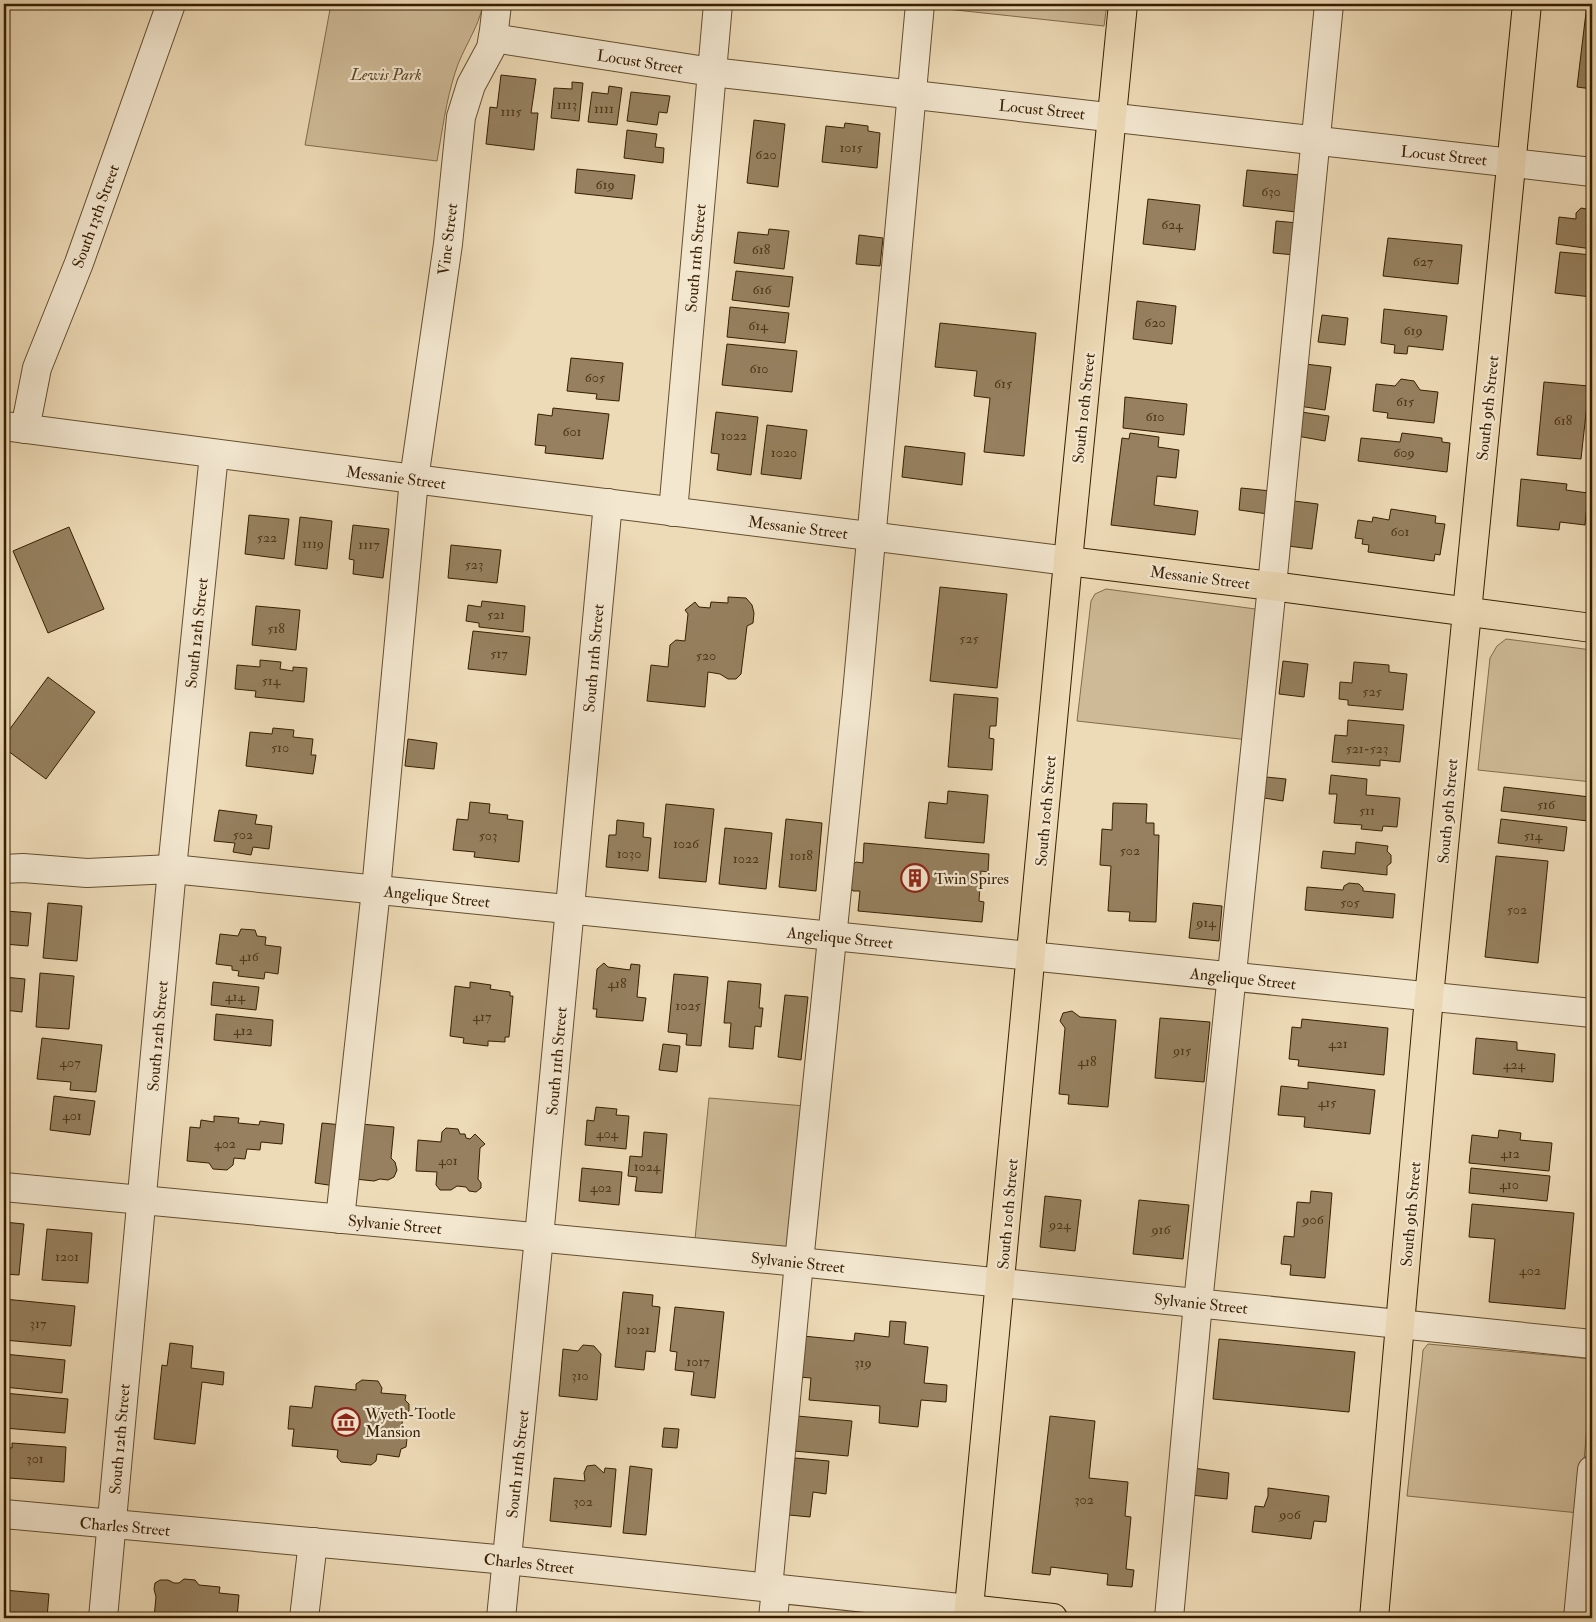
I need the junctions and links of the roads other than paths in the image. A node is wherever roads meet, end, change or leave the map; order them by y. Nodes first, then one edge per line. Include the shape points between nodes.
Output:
1 (171, 4) edge
2 (497, 4) edge
3 (718, 4) edge
4 (920, 4) edge
5 (1123, 4) edge
6 (1329, 4) edge
7 (1528, 4) edge
8 (493, 38) junction
9 (712, 72) junction
10 (911, 94) junction
11 (1112, 117) junction
12 (1315, 141) junction
13 (1512, 163) junction
14 (1592, 172) edge
15 (14, 427) edge
16 (214, 454) junction
17 (414, 479) junction
18 (608, 503) junction
19 (673, 512) junction
20 (871, 536) junction
21 (1068, 561) junction
22 (1272, 586) junction
23 (1467, 611) junction
24 (1592, 628) edge
25 (4, 869) edge
26 (172, 869) junction
27 (376, 890) junction
28 (570, 910) junction
29 (832, 937) junction
30 (1031, 957) junction
31 (1232, 977) junction
32 (1430, 997) junction
33 (1592, 1014) edge
34 (4, 1187) edge
35 (142, 1200) junction
36 (340, 1219) junction
37 (539, 1238) junction
38 (798, 1262) junction
39 (1000, 1282) junction
40 (1198, 1303) junction
41 (1400, 1324) junction
42 (1592, 1344) edge
43 (1592, 1470) edge
44 (4, 1514) edge
45 (112, 1524) junction
46 (313, 1542) junction
47 (507, 1560) junction
48 (772, 1588) junction
49 (969, 1614) edge
50 (103, 1618) edge
51 (304, 1618) edge
52 (502, 1618) edge
53 (773, 1618) edge
54 (1053, 1618) edge
55 (1169, 1618) edge
56 (1374, 1618) edge
57 (1578, 1618) edge

1 - 15 street, South 13th Street via 79,263
2 - 8 street, Vine Street
3 - 9 street, South 11th Street
4 - 10 street
5 - 11 main road, South 10th Street
6 - 12 street
7 - 13 main road, South 9th Street
8 - 9 street, Locust Street
8 - 17 street, Vine Street via 491,48 470,85 462,117 448,244
9 - 10 street, Locust Street
9 - 19 street, South 11th Street
10 - 11 street, Locust Street
10 - 20 street
11 - 12 street, Locust Street
11 - 21 main road, South 10th Street
12 - 13 street, Locust Street
12 - 22 street
13 - 14 street, Locust Street
13 - 23 main road, South 9th Street
15 - 16 street, Messanie Street
16 - 17 street, Messanie Street
16 - 26 street, South 12th Street
17 - 18 street, Messanie Street
17 - 27 street, Vine Street
18 - 19 street, Messanie Street
18 - 28 street, South 11th Street
19 - 20 street, Messanie Street
20 - 21 street, Messanie Street
20 - 29 street
21 - 22 main road, Messanie Street
21 - 30 main road, South 10th Street
22 - 23 main road, Messanie Street
22 - 31 street
23 - 24 main road, Messanie Street
23 - 32 main road, South 9th Street
25 - 26 street, Angelique Street via 87,873
26 - 27 street, Angelique Street
26 - 35 street, South 12th Street
27 - 28 street, Angelique Street
27 - 36 street, Vine Street
28 - 29 street, Angelique Street
28 - 37 street, South 11th Street
29 - 30 street, Angelique Street
29 - 38 street
30 - 31 street, Angelique Street
30 - 39 main road, South 10th Street
31 - 32 street, Angelique Street
31 - 40 street
32 - 33 street, Angelique Street
32 - 41 main road, South 9th Street
34 - 35 street, Sylvanie Street
35 - 36 street, Sylvanie Street
35 - 45 street, South 12th Street
36 - 37 street, Sylvanie Street
37 - 38 street, Sylvanie Street
37 - 47 street, South 11th Street
38 - 39 street, Sylvanie Street
38 - 48 street
39 - 40 street, Sylvanie Street
39 - 49 main road, South 10th Street
40 - 41 street, Sylvanie Street
40 - 55 street
41 - 42 street, Sylvanie Street
41 - 56 main road, South 9th Street
43 - 57 street
44 - 45 street, Charles Street
45 - 46 street, Charles Street
45 - 50 street, South 12th Street
46 - 47 street, Charles Street
46 - 51 street
47 - 48 street, Charles Street
47 - 52 street, South 11th Street
48 - 49 street, Charles Street
48 - 53 street
49 - 54 main road, Charles Street

